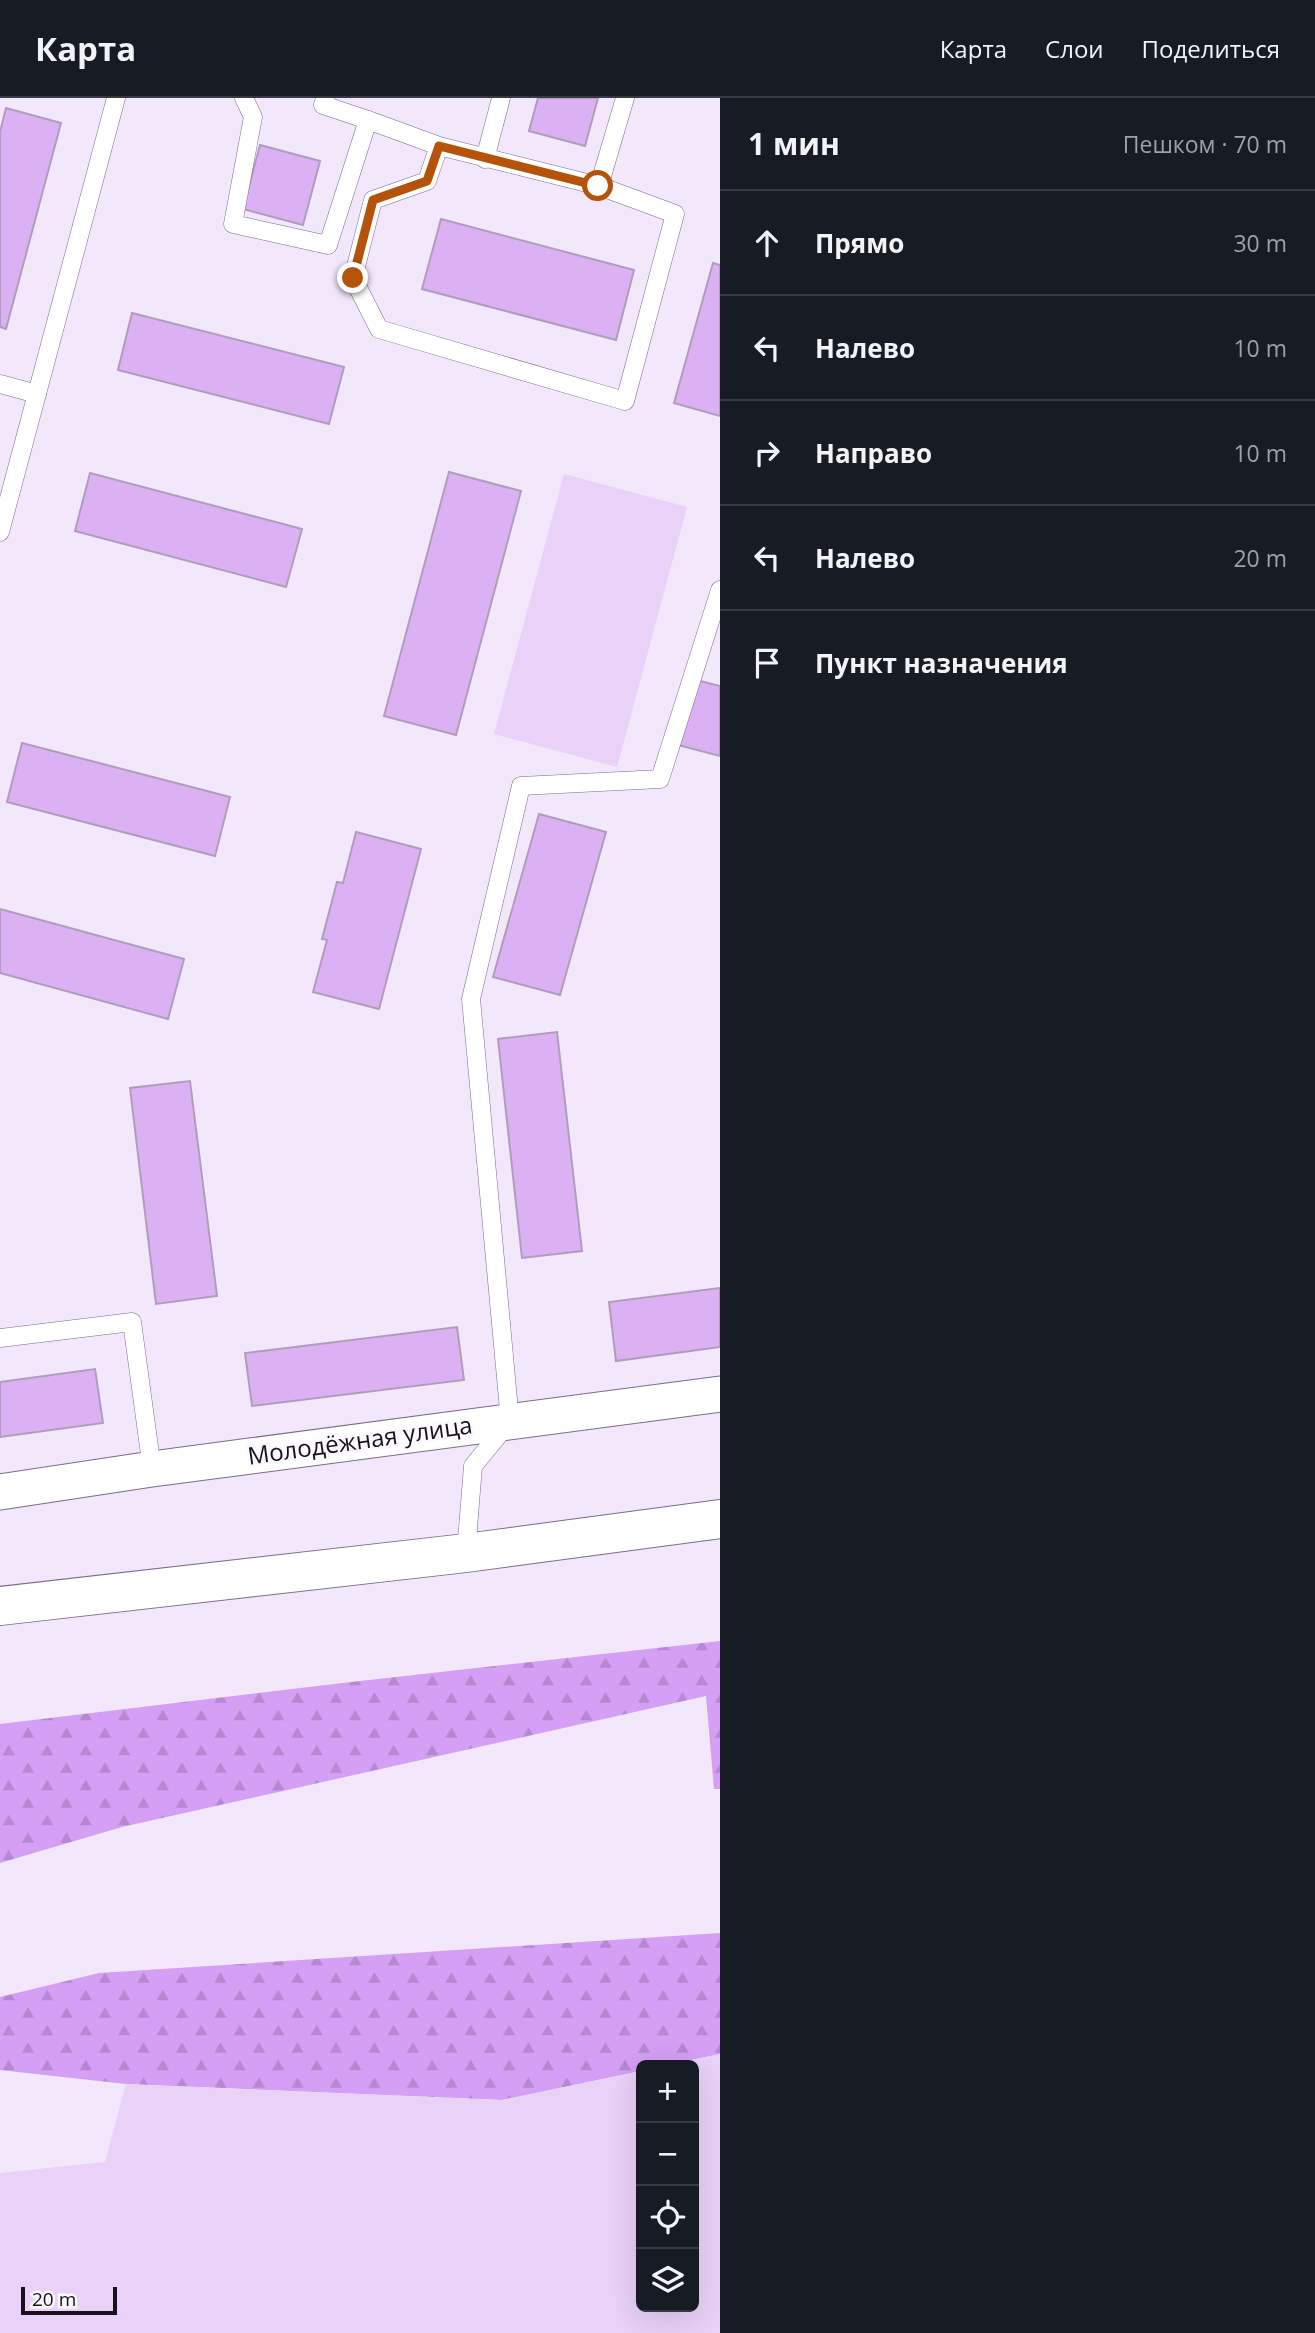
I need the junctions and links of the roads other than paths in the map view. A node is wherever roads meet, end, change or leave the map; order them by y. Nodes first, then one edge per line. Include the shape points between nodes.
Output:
1 (116, 98) edge
2 (244, 98) edge
3 (325, 98) edge
4 (501, 98) edge
5 (625, 98) edge
6 (368, 120) junction
7 (439, 146) junction
8 (485, 159) junction
9 (598, 186) junction
10 (0, 384) edge
11 (37, 394) junction
12 (0, 532) edge
13 (720, 590) edge
14 (0, 1338) edge
15 (720, 1394) edge
16 (510, 1421) junction
17 (152, 1469) junction
18 (0, 1492) edge
19 (720, 1519) edge
20 (466, 1553) junction
21 (0, 1606) edge

1 - 11 lane
2 - 6 lane via 253,117 233,224 328,245
3 - 6 lane via 323,105
4 - 8 lane
5 - 9 lane
6 - 7 lane
7 - 8 lane
7 - 9 lane via 427,181 373,200 353,278 379,329 625,401 675,214
8 - 9 lane
10 - 11 lane
11 - 12 lane
13 - 16 lane via 660,779 521,786 471,999
14 - 17 lane via 132,1322
15 - 16 street, Молодёжная улица
16 - 17 street, Молодёжная улица
16 - 20 lane via 473,1466
17 - 18 street, Молодёжная улица
19 - 20 street
20 - 21 street

